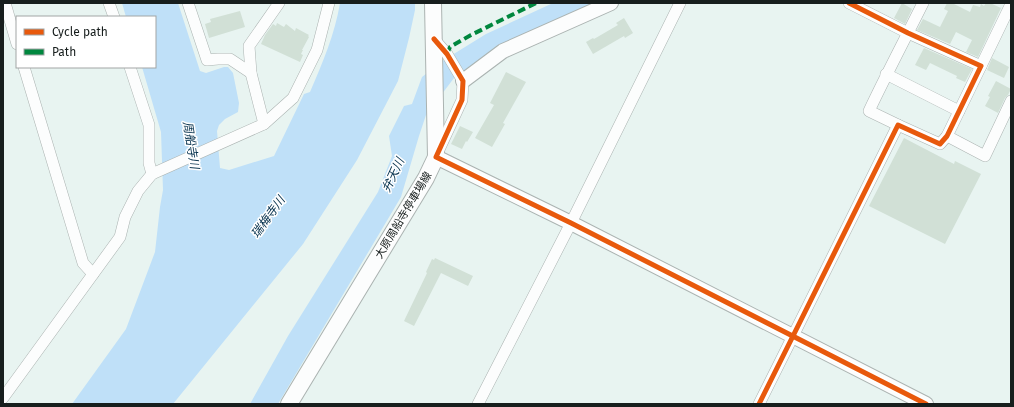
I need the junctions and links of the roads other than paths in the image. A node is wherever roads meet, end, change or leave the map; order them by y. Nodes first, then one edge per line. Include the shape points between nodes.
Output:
1 (5, 3) edge
2 (109, 3) edge
3 (188, 3) edge
4 (329, 3) edge
5 (433, 3) edge
6 (611, 3) edge
7 (680, 3) edge
8 (849, 3) edge
9 (923, 3) edge
10 (1008, 3) edge
11 (1011, 4) edge
12 (275, 5) edge
13 (114, 16) edge
14 (908, 33) junction
15 (16, 41) edge
16 (441, 59) junction
17 (981, 66) junction
18 (24, 68) edge
19 (130, 68) edge
20 (251, 73) junction
21 (886, 74) junction
22 (463, 81) junction
23 (1011, 101) edge
24 (959, 111) junction
25 (264, 124) junction
26 (898, 124) junction
27 (947, 136) junction
28 (436, 157) junction
29 (152, 174) junction
30 (571, 223) junction
31 (93, 274) junction
32 (793, 336) junction
33 (4, 394) edge
34 (289, 404) edge
35 (478, 404) edge
36 (759, 404) edge
37 (926, 404) edge

1 - 15 street
2 - 13 street
3 - 20 street via 207,60 230,59
4 - 25 street via 317,50 293,98
5 - 16 main road, 大原周船寺停車場線 via 434,40
6 - 22 street via 503,51
7 - 30 street
8 - 14 street
9 - 14 street
10 - 11 street
11 - 17 street
12 - 20 street via 249,46
14 - 17 street
14 - 21 street
16 - 22 street
16 - 28 main road, 大原周船寺停車場線
17 - 24 street
18 - 31 street via 83,264
19 - 29 street via 148,125 149,163
20 - 25 street
21 - 24 street
21 - 26 street via 869,111
22 - 28 street via 462,100
23 - 27 street via 985,156
24 - 27 street
25 - 29 street
26 - 27 street via 940,144
26 - 32 street
28 - 30 street
28 - 34 main road, 大原周船寺停車場線 via 426,178
29 - 31 street via 138,191 125,217 120,237
30 - 32 street
30 - 35 street
31 - 33 street
32 - 36 street
32 - 37 street

